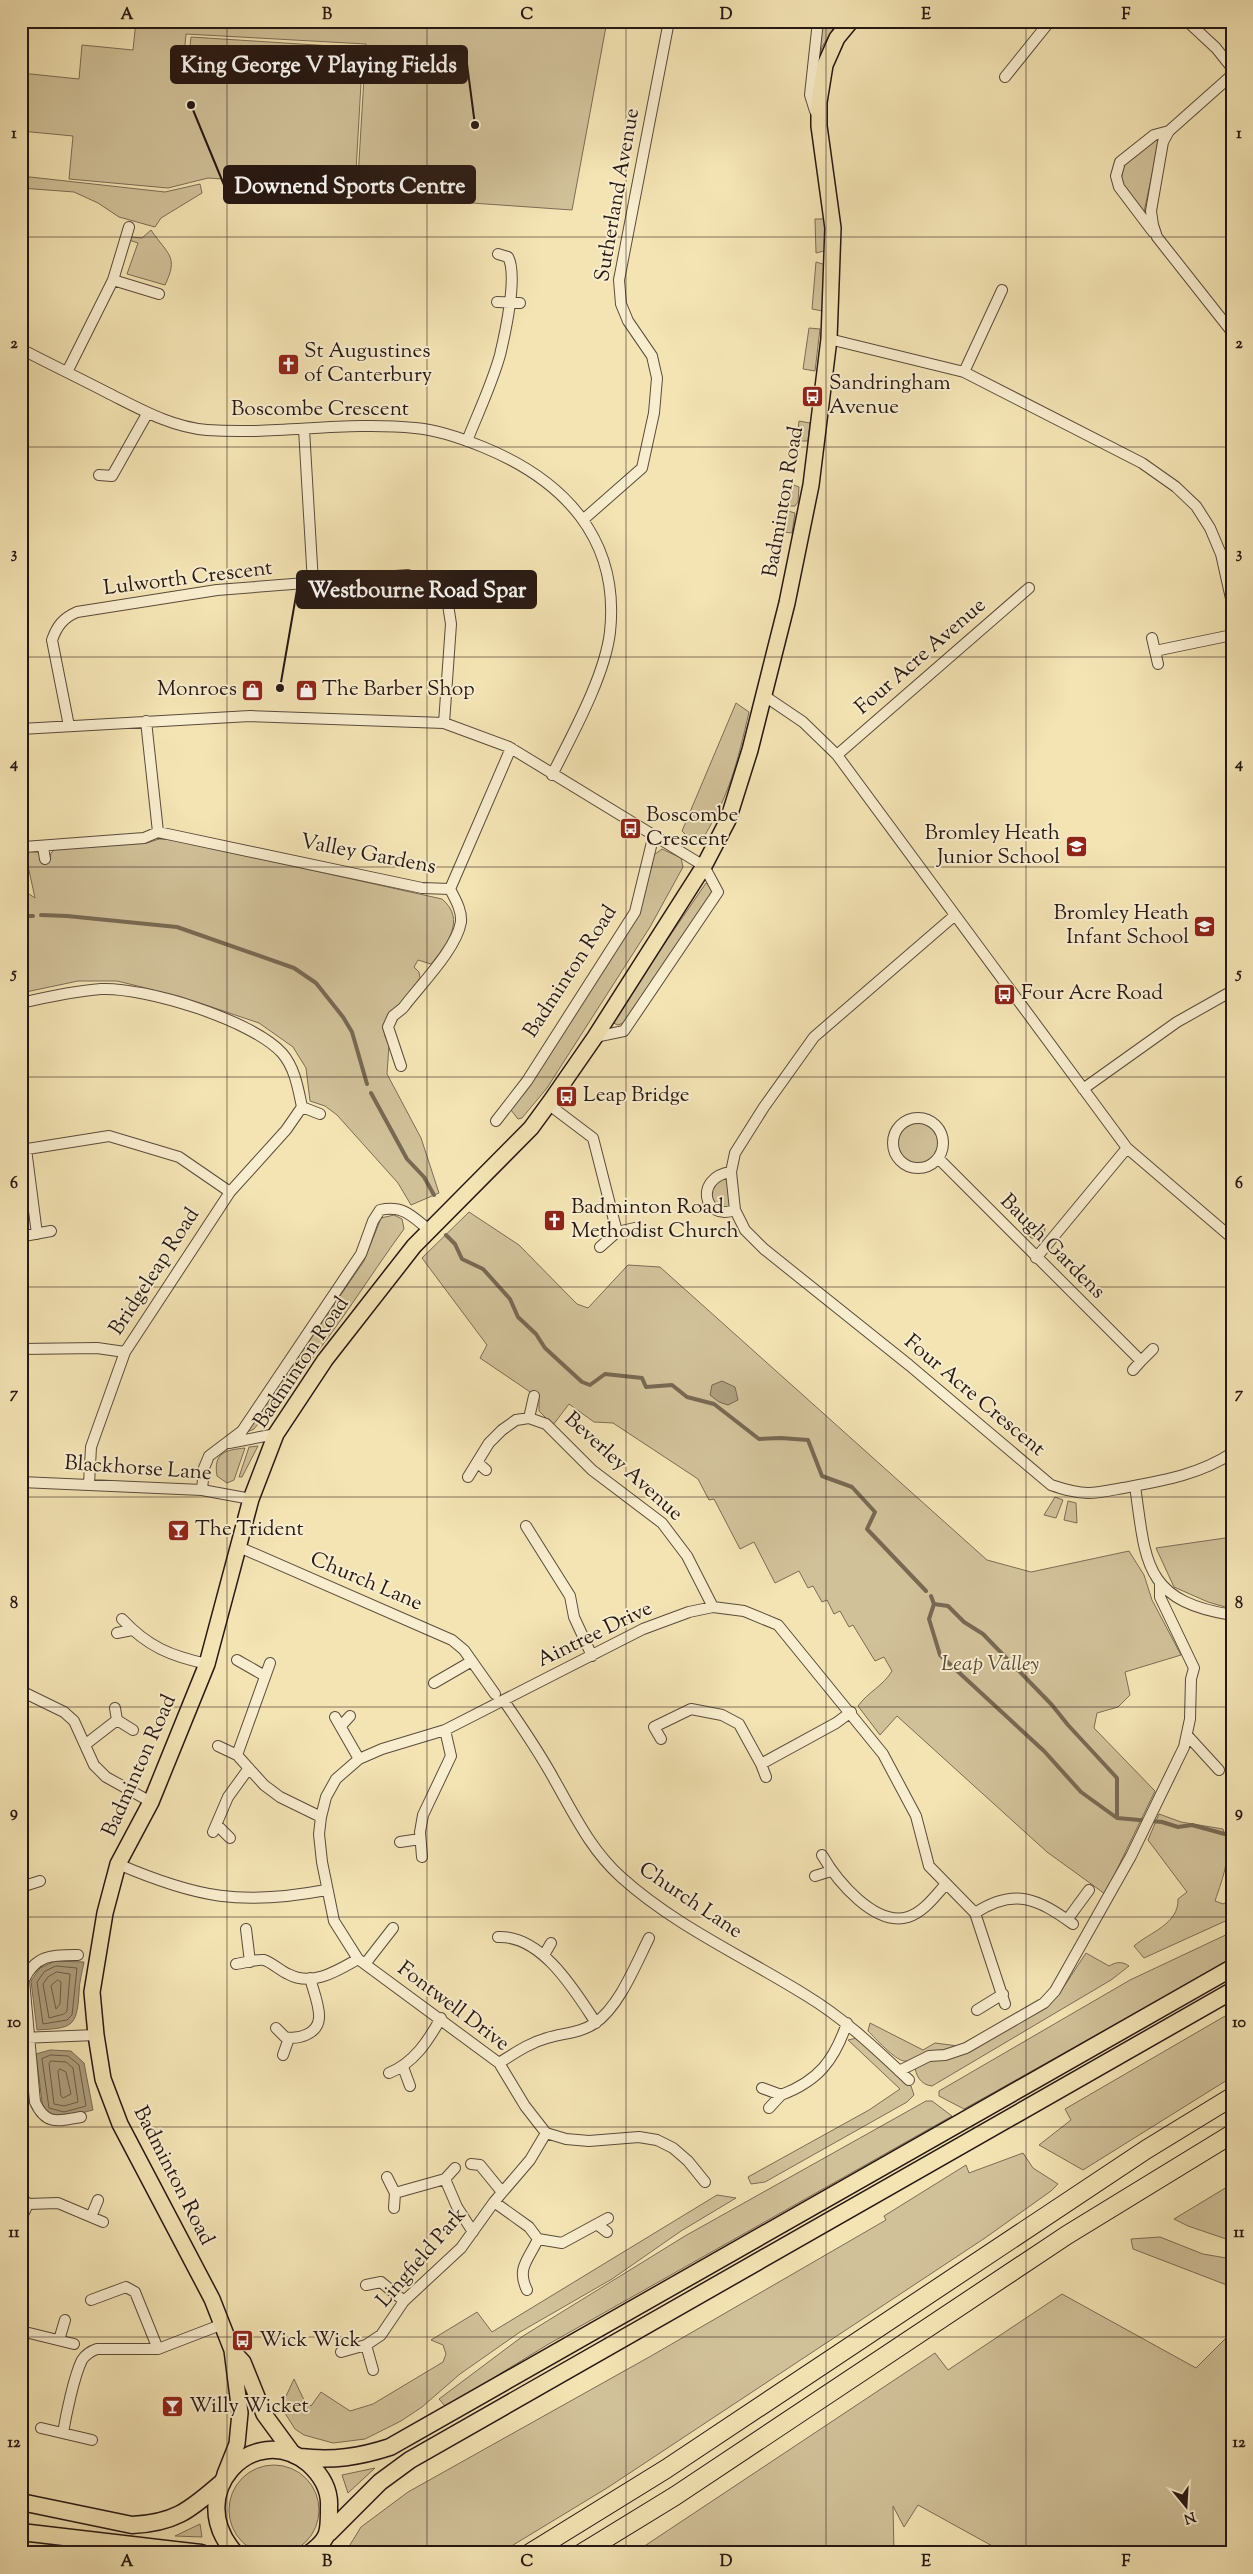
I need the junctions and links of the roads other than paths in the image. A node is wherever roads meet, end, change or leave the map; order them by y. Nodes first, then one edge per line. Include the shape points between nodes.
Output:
1 (669, 21) edge
2 (818, 21) edge
3 (851, 21) edge
4 (1050, 21) edge
5 (1187, 21) edge
6 (1232, 68) edge
7 (1232, 75) edge
8 (1005, 77) dead end
9 (819, 126) junction
10 (1169, 131) junction
11 (129, 227) dead end
12 (1157, 237) junction
13 (498, 254) dead end
14 (113, 280) junction
15 (1002, 290) dead end
16 (159, 294) dead end
17 (496, 302) dead end
18 (509, 303) junction
19 (520, 303) dead end
20 (1232, 332) edge
21 (829, 339) junction
22 (21, 349) edge
23 (67, 372) junction
24 (964, 372) junction
25 (147, 414) junction
26 (304, 429) junction
27 (467, 441) junction
28 (100, 475) dead end
29 (584, 519) junction
30 (314, 584) junction
31 (1029, 588) dead end
32 (1232, 603) edge
33 (1232, 635) edge
34 (1152, 638) dead end
35 (1155, 651) junction
36 (1158, 664) dead end
37 (763, 695) junction
38 (146, 721) junction
39 (444, 724) junction
40 (69, 726) junction
41 (21, 729) edge
42 (511, 748) junction
43 (837, 755) junction
44 (552, 775) junction
45 (158, 832) junction
46 (654, 834) junction
47 (43, 847) junction
48 (24, 848) dead end
49 (45, 859) dead end
50 (704, 866) junction
51 (450, 889) junction
52 (954, 916) junction
53 (1232, 991) edge
54 (21, 1003) edge
55 (595, 1037) junction
56 (401, 1066) dead end
57 (1083, 1089) junction
58 (548, 1104) junction
59 (302, 1106) junction
60 (320, 1114) dead end
61 (496, 1121) dead end
62 (1127, 1148) junction
63 (24, 1150) edge
64 (938, 1158) junction
65 (731, 1172) junction
66 (230, 1192) junction
67 (735, 1210) junction
68 (635, 1228) dead end
69 (429, 1230) junction
70 (51, 1232) dead end
71 (617, 1232) junction
72 (37, 1234) junction
73 (24, 1236) dead end
74 (1232, 1238) edge
75 (600, 1247) dead end
76 (1036, 1258) junction
77 (21, 1349) edge
78 (1152, 1349) dead end
79 (125, 1352) junction
80 (1141, 1361) junction
81 (1133, 1370) dead end
82 (534, 1396) dead end
83 (529, 1418) junction
84 (276, 1434) junction
85 (225, 1444) junction
86 (1232, 1452) edge
87 (468, 1477) dead end
88 (21, 1482) edge
89 (89, 1484) junction
90 (1135, 1486) junction
91 (202, 1490) junction
92 (251, 1499) junction
93 (526, 1526) dead end
94 (239, 1547) junction
95 (1160, 1582) junction
96 (712, 1607) junction
97 (1232, 1615) edge
98 (122, 1619) dead end
99 (132, 1630) junction
100 (117, 1633) dead end
101 (592, 1656) junction
102 (238, 1660) dead end
103 (472, 1661) junction
104 (270, 1663) dead end
105 (208, 1664) junction
106 (265, 1676) junction
107 (434, 1683) dead end
108 (21, 1690) edge
109 (495, 1694) dead end
110 (504, 1701) junction
111 (115, 1708) dead end
112 (851, 1712) junction
113 (350, 1716) dead end
114 (117, 1720) junction
115 (133, 1730) dead end
116 (445, 1730) junction
117 (1187, 1735) junction
118 (661, 1739) dead end
119 (86, 1744) junction
120 (218, 1746) dead end
121 (237, 1755) junction
122 (359, 1759) junction
123 (761, 1764) junction
124 (249, 1768) junction
125 (1219, 1770) dead end
126 (766, 1777) dead end
127 (151, 1802) junction
128 (321, 1817) junction
129 (230, 1838) dead end
130 (420, 1839) junction
131 (400, 1842) dead end
132 (822, 1855) dead end
133 (422, 1857) dead end
134 (118, 1864) junction
135 (831, 1871) junction
136 (816, 1876) dead end
137 (40, 1881) dead end
138 (946, 1884) junction
139 (21, 1887) edge
140 (326, 1890) junction
141 (1089, 1890) dead end
142 (975, 1913) junction
143 (394, 1928) dead end
144 (246, 1929) dead end
145 (498, 1937) dead end
146 (649, 1938) dead end
147 (551, 1943) dead end
148 (78, 1955) dead end
149 (544, 1955) junction
150 (361, 1961) junction
151 (250, 1962) junction
152 (236, 1964) dead end
153 (1232, 1968) edge
154 (310, 1978) junction
155 (1232, 1991) edge
156 (977, 2010) dead end
157 (441, 2018) junction
158 (596, 2023) junction
159 (847, 2023) junction
160 (276, 2028) dead end
161 (96, 2035) junction
162 (26, 2038) edge
163 (289, 2038) junction
164 (282, 2055) dead end
165 (499, 2063) junction
166 (403, 2067) junction
167 (900, 2071) junction
168 (389, 2073) dead end
169 (909, 2080) dead end
170 (410, 2086) dead end
171 (762, 2088) dead end
172 (781, 2095) junction
173 (1232, 2096) edge
174 (769, 2108) dead end
175 (80, 2117) dead end
176 (546, 2133) junction
177 (1232, 2134) edge
178 (471, 2164) dead end
179 (455, 2168) dead end
180 (387, 2177) dead end
181 (445, 2178) junction
182 (705, 2182) dead end
183 (394, 2192) junction
184 (502, 2192) junction
185 (24, 2200) edge
186 (98, 2200) dead end
187 (494, 2202) junction
188 (394, 2208) dead end
189 (91, 2217) junction
190 (608, 2218) dead end
191 (21, 2219) edge
192 (103, 2222) dead end
193 (598, 2225) junction
194 (473, 2232) junction
195 (607, 2232) dead end
196 (538, 2239) junction
197 (366, 2285) dead end
198 (527, 2290) dead end
199 (91, 2300) dead end
200 (404, 2301) junction
201 (65, 2320) dead end
202 (223, 2324) junction
203 (21, 2331) edge
204 (59, 2340) junction
205 (74, 2344) dead end
206 (366, 2345) junction
207 (158, 2349) junction
208 (232, 2350) junction
209 (340, 2352) dead end
210 (373, 2370) dead end
211 (41, 2428) dead end
212 (63, 2433) junction
213 (92, 2440) dead end
214 (297, 2456) junction
215 (223, 2479) junction
216 (21, 2502) edge
217 (21, 2532) edge
218 (326, 2542) edge
219 (201, 2553) edge
220 (236, 2553) edge
221 (310, 2553) edge
222 (530, 2553) edge
223 (582, 2553) edge

1 - 29 street, Sutherland Avenue via 619,280 621,304 652,356 657,378 654,413 642,468
2 - 9 street via 810,95
3 - 9 main road, Badminton Road via 837,38 825,65
4 - 8 street
5 - 6 street
7 - 10 street
9 - 21 main road, Badminton Road via 833,228
10 - 12 street via 1163,142 1151,211
10 - 12 street via 1154,135 1120,162 1116,176 1119,186
11 - 14 street
12 - 20 street
13 - 18 street via 510,260
14 - 16 street
14 - 23 street
15 - 24 street
17 - 18 street
18 - 19 street
18 - 27 street via 500,355
21 - 24 street
21 - 37 main road, Badminton Road via 811,485 787,603
22 - 23 street, Boscombe Crescent
23 - 25 street, Boscombe Crescent
24 - 32 street via 1142,463 1176,487 1196,506 1210,528 1221,554
25 - 26 street, Boscombe Crescent via 206,430
25 - 28 street via 112,476
26 - 27 street, Boscombe Crescent via 416,428
26 - 30 street
27 - 29 street, Boscombe Crescent via 507,457 540,477 568,500
29 - 44 street, Boscombe Crescent via 599,545 606,570 610,632 592,687
30 - 39 street, Lulworth Crescent via 408,575 428,583 447,598 452,624
30 - 40 street, Lulworth Crescent via 218,590 77,612 66,617 56,628 52,640
31 - 43 street, Four Acre Avenue
33 - 35 street
34 - 35 street
35 - 36 street
37 - 43 street via 803,722
37 - 50 main road, Badminton Road via 728,820
38 - 39 street via 250,716
38 - 40 street
38 - 45 street
39 - 42 street
40 - 41 street
42 - 44 street
42 - 51 street, Valley Gardens
43 - 52 street
44 - 46 street
45 - 47 street, Valley Gardens via 144,838
45 - 51 street, Valley Gardens via 422,888
46 - 50 street
46 - 61 street, Badminton Road via 635,912 527,1081
47 - 48 street, Valley Gardens
47 - 49 street
50 - 55 main road, Badminton Road
50 - 55 street via 718,892 624,1031
51 - 56 street via 461,921 452,944 403,1008 393,1016 388,1028
52 - 57 street
52 - 65 street, Four Acre Crescent via 814,1037 735,1153
53 - 57 street via 1176,1022
54 - 59 street via 102,989 142,994 186,1005 253,1031 281,1052 297,1082
55 - 58 main road, Badminton Road
57 - 62 street
58 - 69 main road, Badminton Road via 531,1128
58 - 71 street via 593,1138
59 - 60 street
59 - 66 street, Bridgeleap Road via 286,1130
62 - 74 street
62 - 76 street
63 - 66 street via 109,1136 179,1157
63 - 72 street
64 - 64 street via 921,1169 904,1164 896,1156 892,1144 895,1132 910,1119 927,1120 942,1135 943,1148
64 - 76 street, Baugh Gardens
65 - 67 street, Four Acre Crescent
65 - 67 street via 716,1176 708,1184 706,1195 710,1206 717,1211
66 - 79 street, Bridgeleap Road
67 - 90 street, Four Acre Crescent via 745,1230 764,1249 1051,1485 1071,1492 1090,1493
68 - 71 street
69 - 84 main road, Badminton Road via 325,1360
69 - 85 street, Badminton Road via 394,1207 380,1210 361,1254 242,1431
70 - 72 street
71 - 75 street
72 - 73 street
76 - 80 street, Baugh Gardens
77 - 79 street via 98,1348
78 - 80 street
79 - 89 street, Bridgeleap Road via 91,1448
80 - 81 street
82 - 83 street, Beverley Avenue
83 - 87 street, Beverley Avenue via 516,1420 502,1430 489,1443 482,1467
83 - 96 street, Beverley Avenue via 546,1424 592,1470 662,1523 688,1556
84 - 85 street
84 - 92 main road, Badminton Road
85 - 91 street, Badminton Road via 209,1456
86 - 90 street, Four Acre Crescent via 1216,1464 1186,1475
88 - 89 street, Blackhorse Lane
89 - 91 street, Blackhorse Lane
90 - 95 street via 1145,1554
91 - 92 street, Blackhorse Lane
92 - 94 main road, Badminton Road
93 - 101 street via 570,1596 574,1617
94 - 103 street, Church Lane via 452,1640
94 - 105 main road, Badminton Road
95 - 97 street via 1182,1602
95 - 117 street via 1160,1596 1194,1668 1190,1679
96 - 101 street, Aintree Drive via 644,1629
96 - 112 street, Aintree Drive via 744,1611 778,1625
98 - 99 street
99 - 100 street
99 - 105 street via 153,1647 179,1658
101 - 110 street, Aintree Drive
102 - 106 street
103 - 107 street
103 - 109 street, Church Lane
104 - 106 street
105 - 127 main road, Badminton Road
106 - 121 street
108 - 119 street via 64,1712 74,1721
110 - 116 street, Aintree Drive
110 - 159 street, Church Lane via 529,1736 583,1832 620,1876 665,1910
111 - 114 street
112 - 123 street
112 - 138 street, Aintree Drive via 883,1754 903,1790 916,1816 928,1866
113 - 122 street via 338,1722
114 - 115 street
114 - 119 street
116 - 122 street, Aintree Drive
116 - 130 street via 451,1756 423,1815
117 - 125 street
117 - 167 street via 1146,1827 1065,1977 1044,2003 966,2048 929,2056
118 - 123 street via 654,1727 678,1714 691,1709 712,1712 738,1724
119 - 127 street via 94,1765 106,1777
120 - 121 street
121 - 124 street
122 - 128 street, Aintree Drive via 336,1779 326,1797
123 - 126 street
124 - 128 street via 280,1797
124 - 129 street via 228,1797 215,1828
127 - 134 main road, Badminton Road
128 - 140 street, Aintree Drive via 319,1834
130 - 131 street
130 - 133 street
132 - 135 street
134 - 140 street via 174,1886 234,1899 284,1898
134 - 161 main road, Badminton Road via 104,1913 92,1992
135 - 136 street
135 - 138 street via 869,1909 888,1918 907,1918 921,1911
137 - 139 street
138 - 142 street, Aintree Drive
140 - 150 street, Fontwell Drive via 334,1921
141 - 142 street via 1070,1922 1032,1899 998,1901
142 - 156 street, Aintree Drive via 1004,1999
143 - 150 street
144 - 151 street
145 - 149 street via 514,1939
146 - 158 street via 626,1984
147 - 149 street
148 - 162 street via 51,1955 30,1967 24,1980
149 - 158 street via 565,1977
150 - 154 street via 321,1978
150 - 157 street, Fontwell Drive
151 - 152 street
151 - 154 street via 264,1960 292,1976
153 - 214 highway via 390,2448 345,2459
154 - 163 street via 319,2017 316,2027 306,2035
155 - 218 highway via 426,2450 380,2482
157 - 165 street, Fontwell Drive
157 - 166 street via 421,2049
158 - 165 street via 522,2047
159 - 167 street, Church Lane
159 - 172 street via 839,2046 822,2071 800,2088
160 - 163 street
161 - 162 street
161 - 202 main road, Badminton Road via 104,2079 120,2124
162 - 175 street via 35,2102 40,2114 59,2121
163 - 164 street
165 - 176 street, Fontwell Drive
166 - 168 street
166 - 170 street
167 - 169 street, Church Lane
171 - 172 street
172 - 174 street
173 - 222 highway via 1147,2149 666,2470
176 - 182 street via 589,2141 639,2137 657,2140 680,2155
176 - 184 street, Lingfield Park via 530,2160
177 - 223 highway via 1067,2235 675,2496
178 - 184 street via 480,2165
179 - 181 street
180 - 183 street
181 - 183 street
181 - 194 street via 457,2207
183 - 188 street
184 - 187 street, Lingfield Park
185 - 189 street via 58,2203
185 - 191 street
186 - 189 street
187 - 194 street, Lingfield Park
187 - 196 street via 529,2227
189 - 192 street
190 - 193 street
193 - 195 street
193 - 196 street via 562,2243
194 - 200 street, Lingfield Park via 446,2264
196 - 198 street via 523,2266 521,2278
197 - 200 street via 381,2282
199 - 207 street via 126,2287 135,2292
200 - 206 street, Lingfield Park via 381,2335
201 - 204 street
202 - 207 street
202 - 208 main road, Badminton Road
203 - 204 street
204 - 205 street
206 - 209 street, Lingfield Park
206 - 210 street
207 - 212 street via 98,2349 89,2352 82,2361 67,2406
208 - 214 main road, Badminton Road via 243,2362 264,2414
208 - 215 main road, Badminton Road via 240,2413 237,2444
211 - 212 street
212 - 213 street
214 - 215 highway via 280,2451 259,2452 242,2460
214 - 218 highway via 317,2471 326,2486 330,2503
215 - 216 highway via 190,2510 149,2524 132,2525
215 - 220 highway via 216,2516 222,2536
217 - 219 highway
218 - 221 highway

